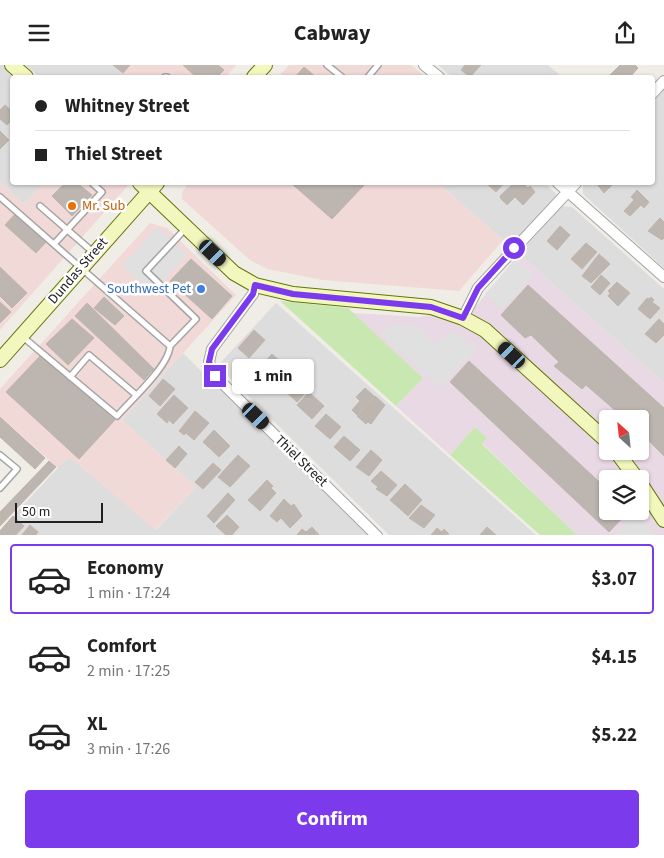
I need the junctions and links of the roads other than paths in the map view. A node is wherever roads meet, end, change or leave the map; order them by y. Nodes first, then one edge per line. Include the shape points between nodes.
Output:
1 (12, 65) edge
2 (265, 65) edge
3 (327, 65) edge
4 (378, 65) edge
5 (424, 65) edge
6 (24, 75) edge
7 (256, 75) edge
8 (340, 75) edge
9 (370, 75) edge
10 (436, 75) edge
11 (664, 81) edge
12 (655, 91) edge
13 (94, 185) edge
14 (148, 185) edge
15 (560, 185) edge
16 (574, 185) edge
17 (568, 191) junction
18 (0, 197) edge
19 (40, 206) dead end
20 (186, 227) junction
21 (67, 230) junction
22 (54, 243) junction
23 (94, 253) junction
24 (81, 268) junction
25 (664, 277) edge
26 (255, 285) junction
27 (463, 318) junction
28 (21, 335) junction
29 (170, 346) junction
30 (0, 360) edge
31 (70, 377) junction
32 (136, 394) junction
33 (599, 434) edge
34 (0, 455) edge
35 (0, 488) edge
36 (649, 497) edge
37 (664, 520) edge
38 (377, 535) edge

1 - 6 street
2 - 7 street
3 - 8 lane
4 - 9 lane
5 - 10 street
11 - 12 street
13 - 21 lane via 102,192
14 - 20 street
14 - 23 street, Dundas Street
15 - 17 street
16 - 17 street
17 - 25 street
17 - 27 street via 478,288
18 - 22 lane
19 - 21 lane
20 - 26 street via 234,273
20 - 29 lane via 146,271 196,319
21 - 22 lane
21 - 23 lane
22 - 24 lane
23 - 24 street, Dundas Street
24 - 28 street, Dundas Street
24 - 29 lane
26 - 27 street via 293,294 431,307
26 - 38 street, Thiel Street via 253,294 212,349 209,362 215,376
27 - 33 street via 485,330
28 - 30 street, Dundas Street
28 - 31 lane
29 - 32 lane via 170,353 161,366
31 - 32 lane via 90,355
31 - 32 lane via 117,416
34 - 35 lane via 17,469
36 - 37 street

